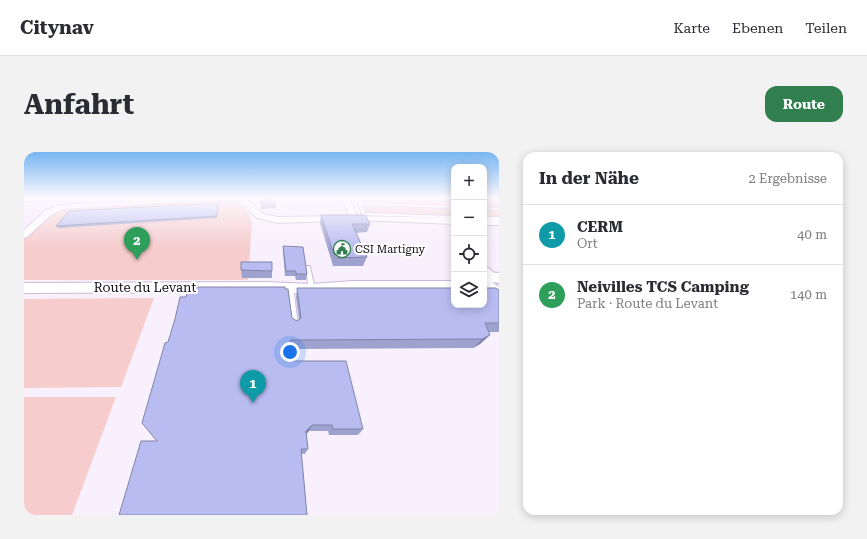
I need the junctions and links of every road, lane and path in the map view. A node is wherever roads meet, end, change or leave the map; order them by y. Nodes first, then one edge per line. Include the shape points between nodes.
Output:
1 (46, 215) edge
2 (258, 215) edge
3 (352, 215) edge
4 (382, 215) edge
5 (440, 215) edge
6 (451, 217) edge
7 (354, 218) junction
8 (442, 218) junction
9 (487, 218) edge
10 (499, 218) edge
11 (451, 220) edge
12 (487, 222) edge
13 (499, 222) edge
14 (451, 229) edge
15 (24, 235) edge
16 (308, 267) dead end
17 (487, 280) edge
18 (312, 284) junction
19 (290, 286) junction
20 (352, 286) junction
21 (451, 286) edge
22 (24, 288) edge
23 (499, 294) edge
24 (295, 327) edge

1 - 15 street
2 - 7 street via 285,220
3 - 7 street
4 - 8 lane
5 - 8 lane
6 - 8 lane
7 - 8 street
8 - 11 street
8 - 14 street
9 - 10 lane
12 - 13 street
16 - 18 lane
17 - 23 street
18 - 19 street, Route du Levant
18 - 20 street, Route du Levant
19 - 20 street, Route du Levant
19 - 22 street, Route du Levant
19 - 24 lane
20 - 21 street, Route du Levant

